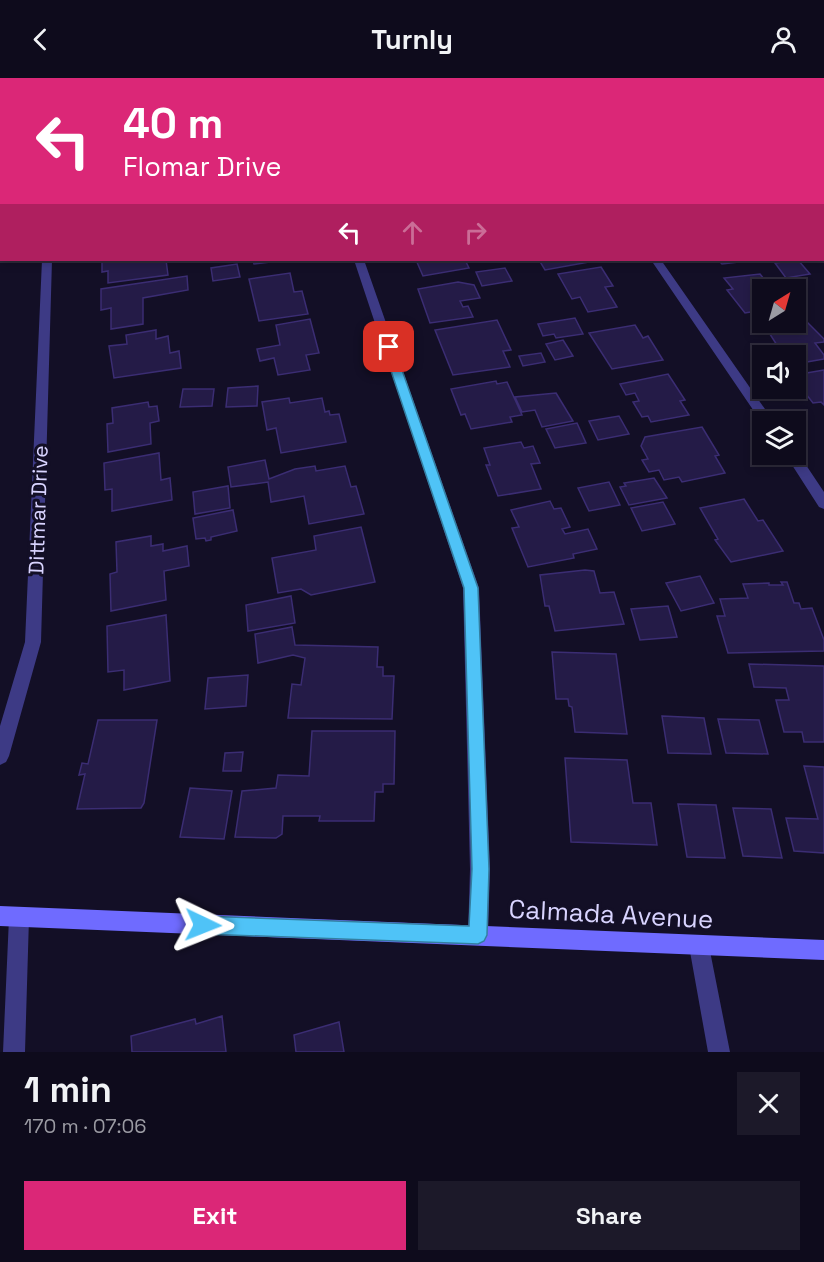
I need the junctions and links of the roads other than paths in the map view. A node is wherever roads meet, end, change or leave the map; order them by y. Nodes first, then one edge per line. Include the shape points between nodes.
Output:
1 (47, 261) edge
2 (359, 261) edge
3 (657, 261) edge
4 (760, 411) edge
5 (798, 465) edge
6 (824, 503) edge
7 (0, 756) edge
8 (10, 917) edge
9 (478, 935) junction
10 (699, 946) junction
11 (824, 950) edge
12 (14, 1052) edge
13 (719, 1052) edge

1 - 7 street, Dittmar Drive via 33,642
2 - 9 street via 471,588 480,869
3 - 4 street
5 - 6 street
8 - 9 street, Calmada Avenue
8 - 12 street
9 - 10 street, Calmada Avenue
10 - 11 street, Calmada Avenue
10 - 13 street

